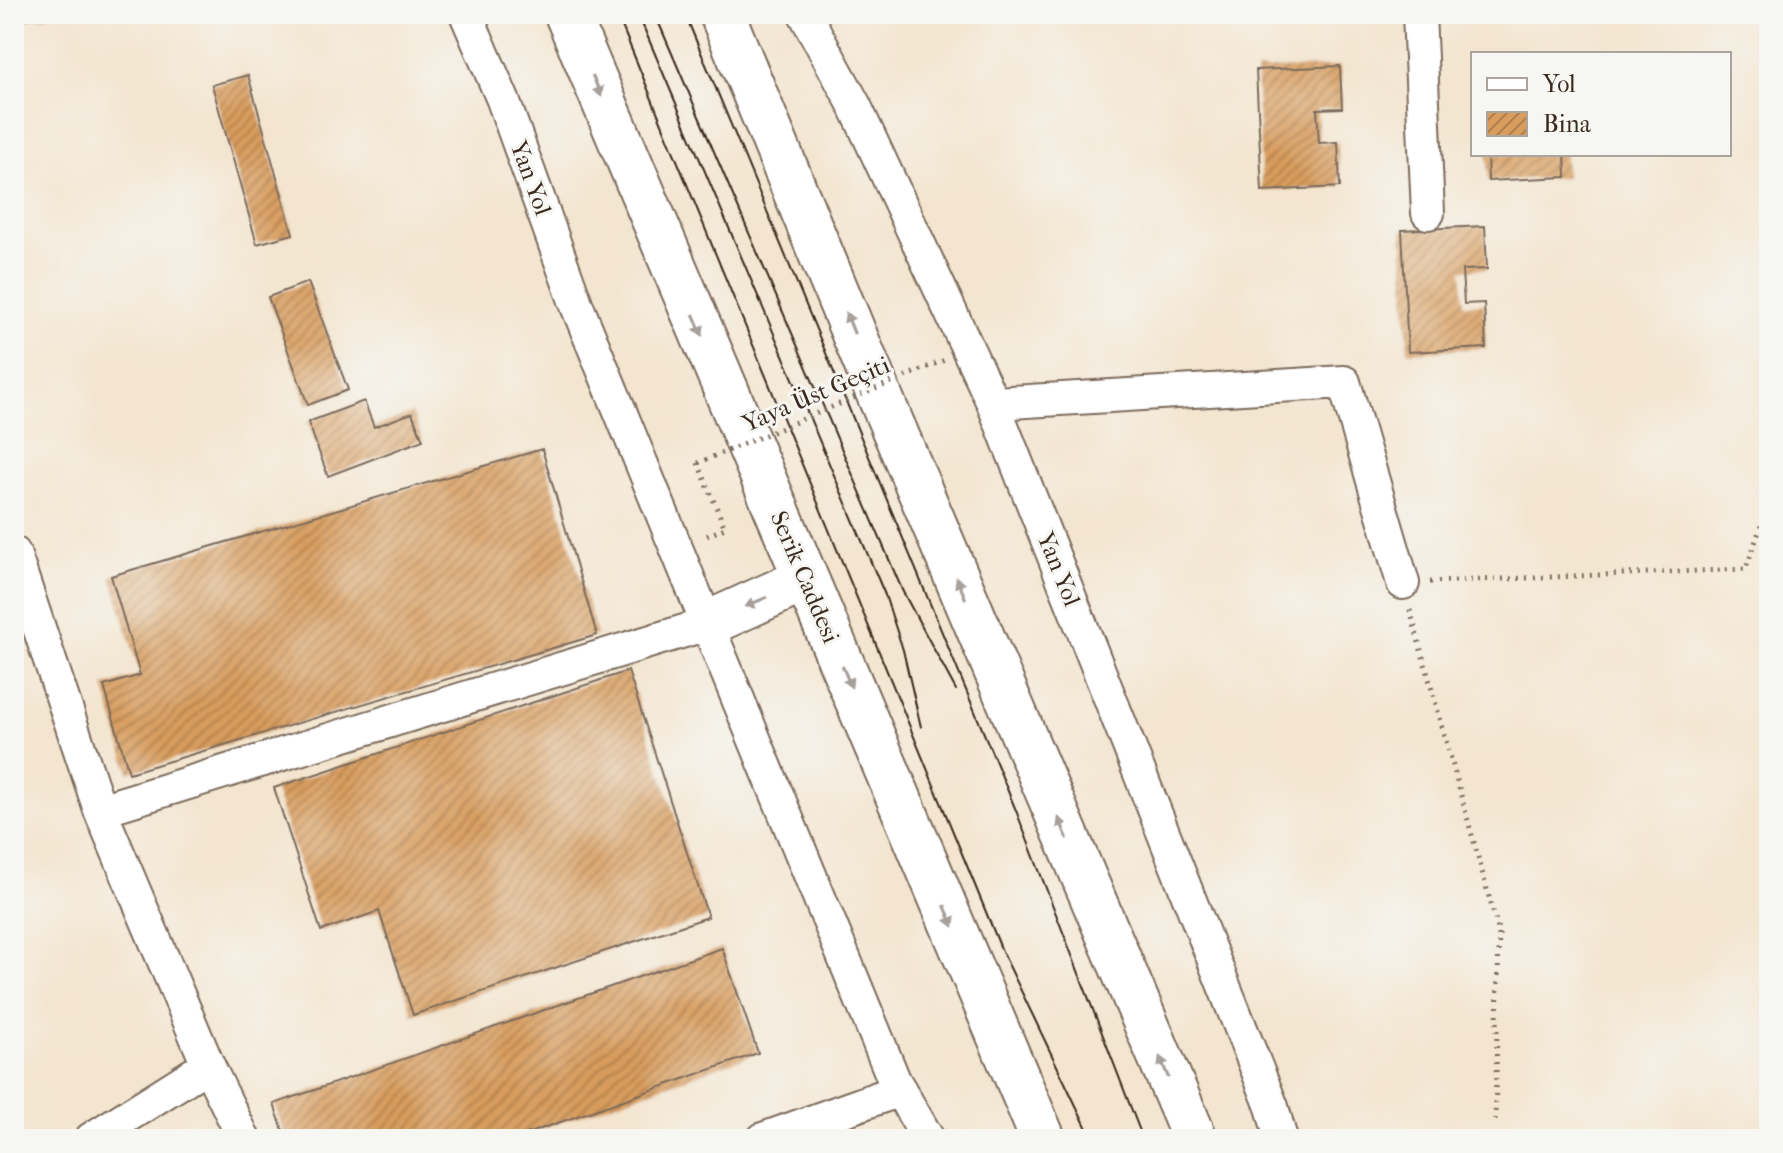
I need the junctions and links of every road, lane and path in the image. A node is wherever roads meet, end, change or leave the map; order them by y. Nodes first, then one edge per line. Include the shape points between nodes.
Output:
1 (466, 14) edge
2 (567, 14) edge
3 (722, 14) edge
4 (805, 14) edge
5 (822, 14) edge
6 (1419, 14) edge
7 (830, 59) junction
8 (1428, 213) dead end
9 (947, 359) dead end
10 (993, 403) junction
11 (1769, 503) edge
12 (725, 528) dead end
13 (14, 553) edge
14 (806, 579) junction
15 (1403, 583) junction
16 (707, 624) junction
17 (100, 810) junction
18 (208, 1065) junction
19 (900, 1090) junction
20 (1495, 1122) dead end
21 (91, 1139) edge
22 (244, 1139) edge
23 (763, 1139) edge
24 (928, 1139) edge
25 (1043, 1139) edge
26 (1195, 1139) edge
27 (1281, 1139) edge

1 - 16 street, Yan Yol via 503,100 577,306
2 -> 14 highway, Serik Caddesi
26 -> 3 highway
4 - 7 street, Yan Yol
5 - 7 street
6 - 8 street
7 - 10 street, Yan Yol
9 - 12 path, Yaya Üst Geçiti, bridge via 698,463
10 - 15 street via 1344,382
10 - 27 street, Yan Yol
11 - 15 path via 1746,569
13 - 17 street
14 -> 16 highway
14 -> 25 highway, Serik Caddesi
15 - 20 path via 1499,933
16 - 17 street
16 - 19 street, Yan Yol
17 - 18 street
18 - 21 street
18 - 22 street
19 - 23 street
19 - 24 street, Yan Yol

